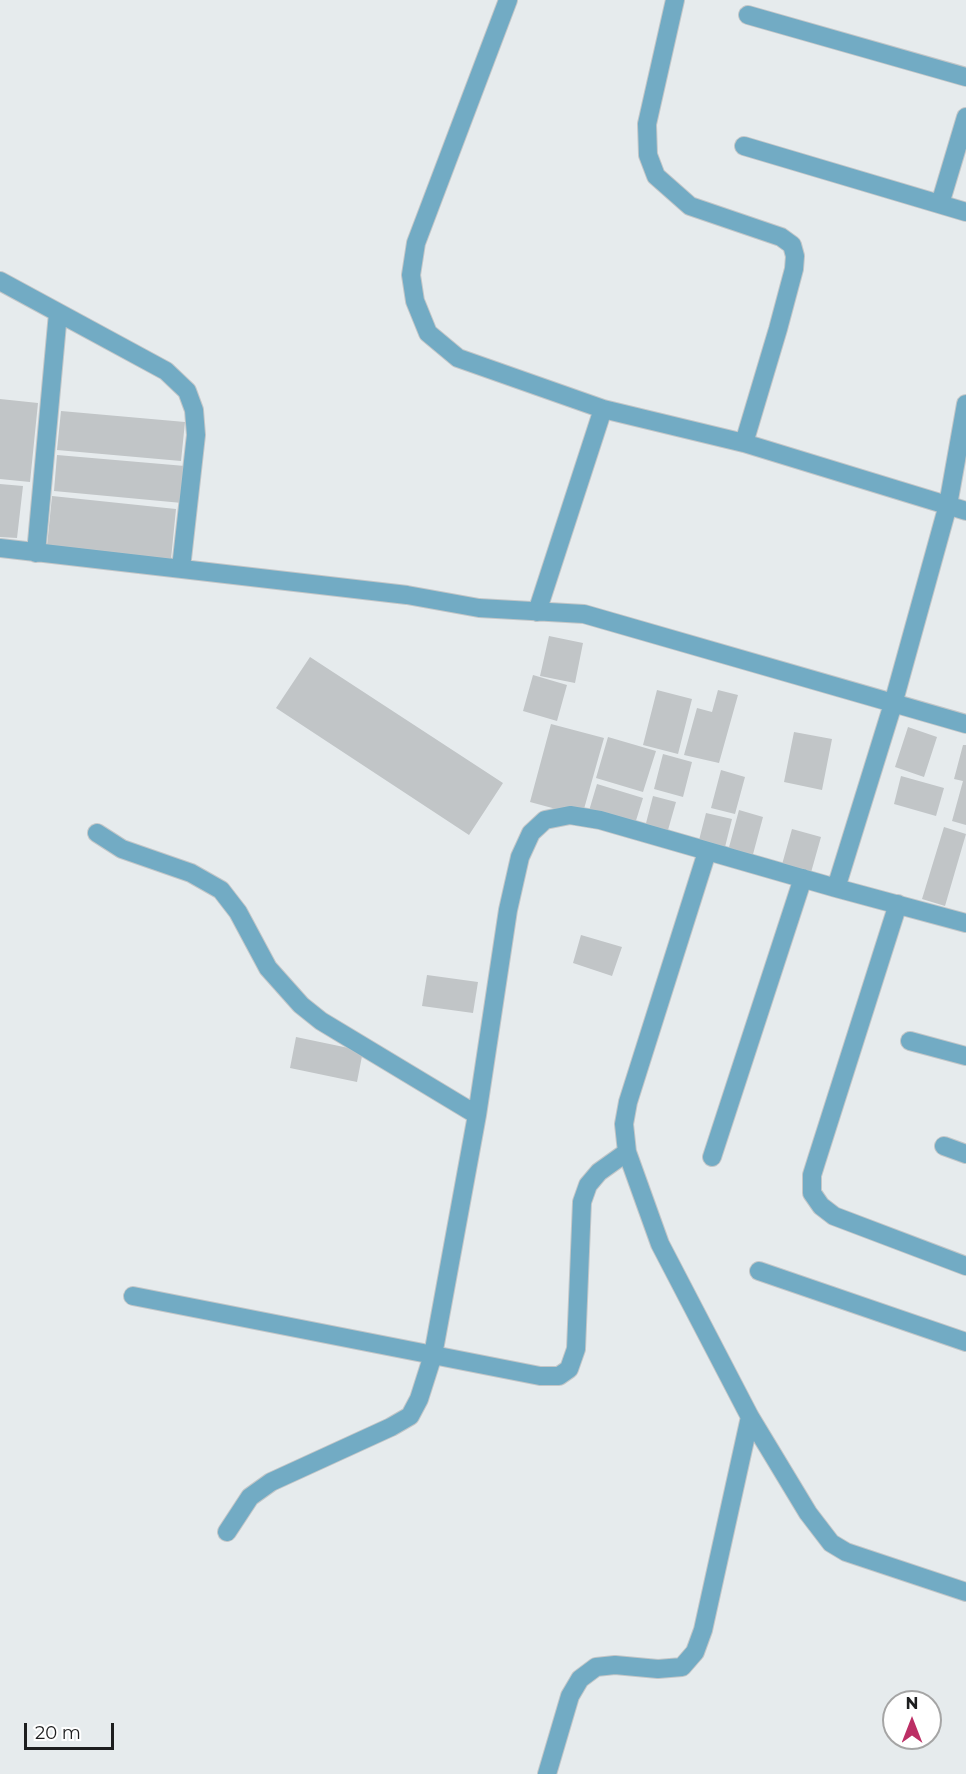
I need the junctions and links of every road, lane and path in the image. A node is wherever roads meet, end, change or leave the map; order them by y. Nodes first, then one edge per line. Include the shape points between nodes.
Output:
1 (508, 0) edge
2 (675, 0) edge
3 (748, 15) dead end
4 (966, 77) edge
5 (966, 117) edge
6 (744, 146) dead end
7 (940, 204) junction
8 (966, 212) edge
9 (0, 281) edge
10 (58, 313) junction
11 (966, 404) edge
12 (603, 409) junction
13 (744, 443) junction
14 (948, 505) junction
15 (966, 511) edge
16 (0, 548) edge
17 (36, 553) junction
18 (181, 568) junction
19 (537, 612) junction
20 (893, 704) junction
21 (966, 724) edge
22 (97, 833) dead end
23 (707, 852) junction
24 (803, 879) junction
25 (836, 888) junction
26 (898, 904) junction
27 (966, 923) edge
28 (910, 1041) dead end
29 (966, 1056) edge
30 (477, 1116) junction
31 (944, 1146) dead end
32 (627, 1152) junction
33 (966, 1154) edge
34 (712, 1157) dead end
35 (966, 1266) edge
36 (759, 1271) dead end
37 (133, 1296) dead end
38 (966, 1342) edge
39 (433, 1355) junction
40 (750, 1418) junction
41 (227, 1532) dead end
42 (966, 1592) edge
43 (547, 1774) edge

1 - 12 street via 416,243 411,275 414,301 428,333 458,358
2 - 13 street via 647,124 648,155 656,176 690,206 781,237 792,245 795,256
3 - 4 street
5 - 7 street
6 - 7 street
7 - 8 street
9 - 10 street
10 - 17 street
10 - 18 street via 166,371 187,391 194,410 196,435
11 - 14 street
12 - 13 street
12 - 19 street
13 - 14 street
14 - 15 street
14 - 20 street
16 - 17 street
17 - 18 street
18 - 19 street via 407,595 479,608
19 - 20 street via 584,614
20 - 21 street
20 - 25 street
22 - 30 street via 122,849 191,873 221,890 238,912 268,968 301,1005
23 - 24 street
23 - 30 street via 570,815 545,820 531,833 520,857 508,910
23 - 32 street via 628,1102 624,1124
24 - 25 street
24 - 34 street
25 - 26 street
26 - 27 street
26 - 35 street via 812,1175 812,1193 820,1206 834,1216
28 - 29 street
30 - 39 street
31 - 33 street
32 - 39 street via 588,1185 582,1202 576,1349 569,1369 559,1376 540,1376
32 - 40 street via 660,1244
36 - 38 street
37 - 39 street
39 - 41 street via 410,1416 271,1482 250,1497
40 - 42 street via 831,1543 846,1552
40 - 43 street via 695,1652 682,1667 596,1667 580,1679 570,1696

